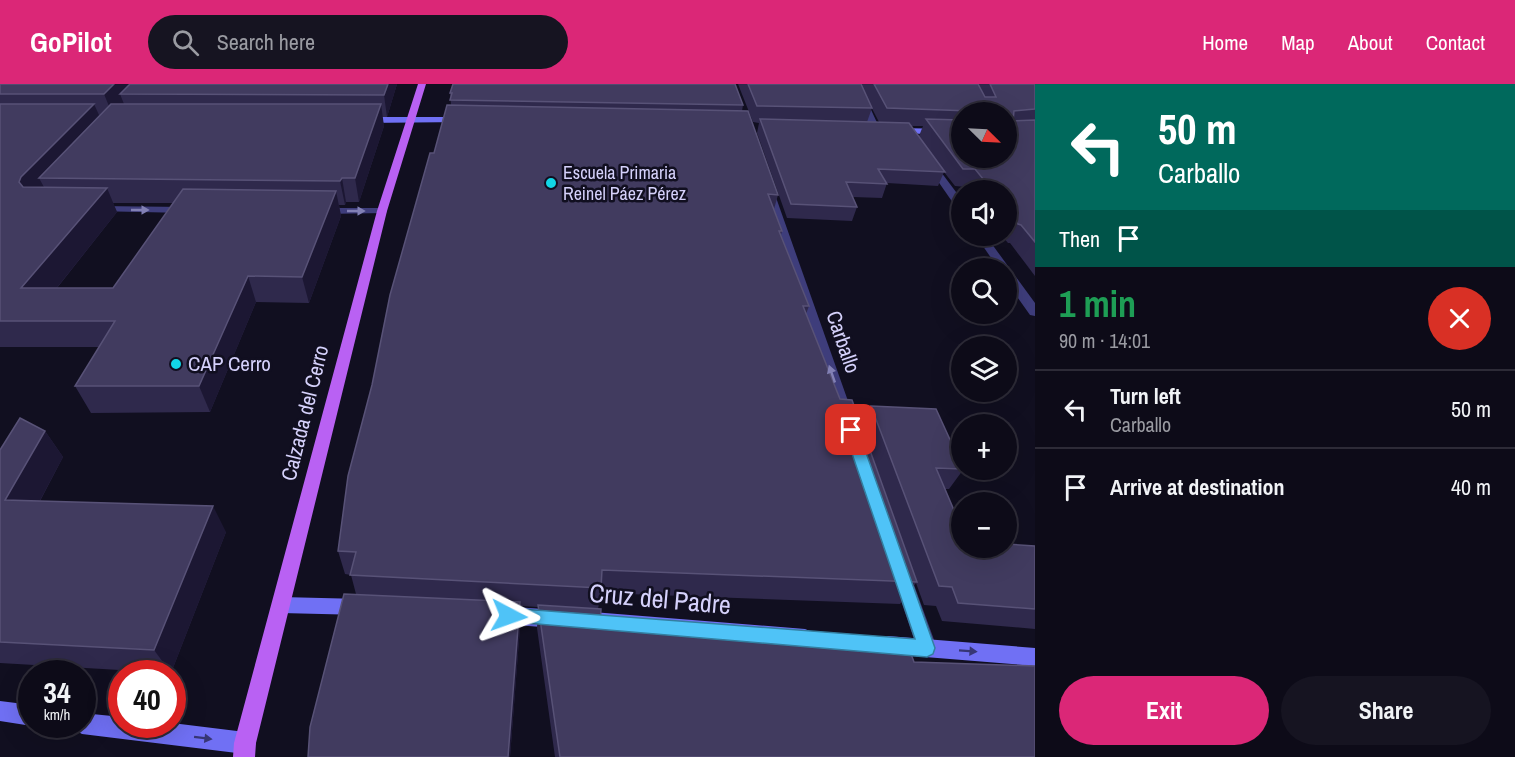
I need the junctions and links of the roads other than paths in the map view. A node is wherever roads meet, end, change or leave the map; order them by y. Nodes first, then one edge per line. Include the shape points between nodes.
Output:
1 (422, 84) edge
2 (855, 84) edge
3 (351, 120) edge
4 (410, 120) junction
5 (468, 120) edge
6 (864, 129) edge
7 (875, 129) junction
8 (907, 130) junction
9 (951, 132) edge
10 (914, 140) edge
11 (920, 150) edge
12 (765, 180) edge
13 (951, 193) edge
14 (80, 209) edge
15 (199, 210) edge
16 (307, 211) edge
17 (382, 211) junction
18 (1017, 287) edge
19 (1035, 312) edge
20 (854, 436) edge
21 (896, 559) edge
22 (281, 605) junction
23 (377, 608) edge
24 (482, 614) edge
25 (821, 639) edge
26 (868, 643) edge
27 (927, 648) junction
28 (1035, 657) edge
29 (0, 711) edge
30 (18, 714) edge
31 (96, 725) edge
32 (245, 750) edge

1 - 4 main road, Calzada del Cerro
2 - 7 street
3 - 4 street
4 - 5 street
4 - 17 main road, Calzada del Cerro
6 - 7 street
7 - 8 street
8 - 9 street
8 - 10 street
11 - 13 street
20 -> 12 street, Carballo
14 -> 15 street
16 -> 17 street
17 - 22 main road, Calzada del Cerro
18 - 19 street
21 - 27 street
22 - 23 street
22 - 32 main road, Calzada del Cerro
24 - 25 street, Cruz del Padre
26 - 27 street
27 -> 28 street
29 - 30 street
31 -> 32 street

